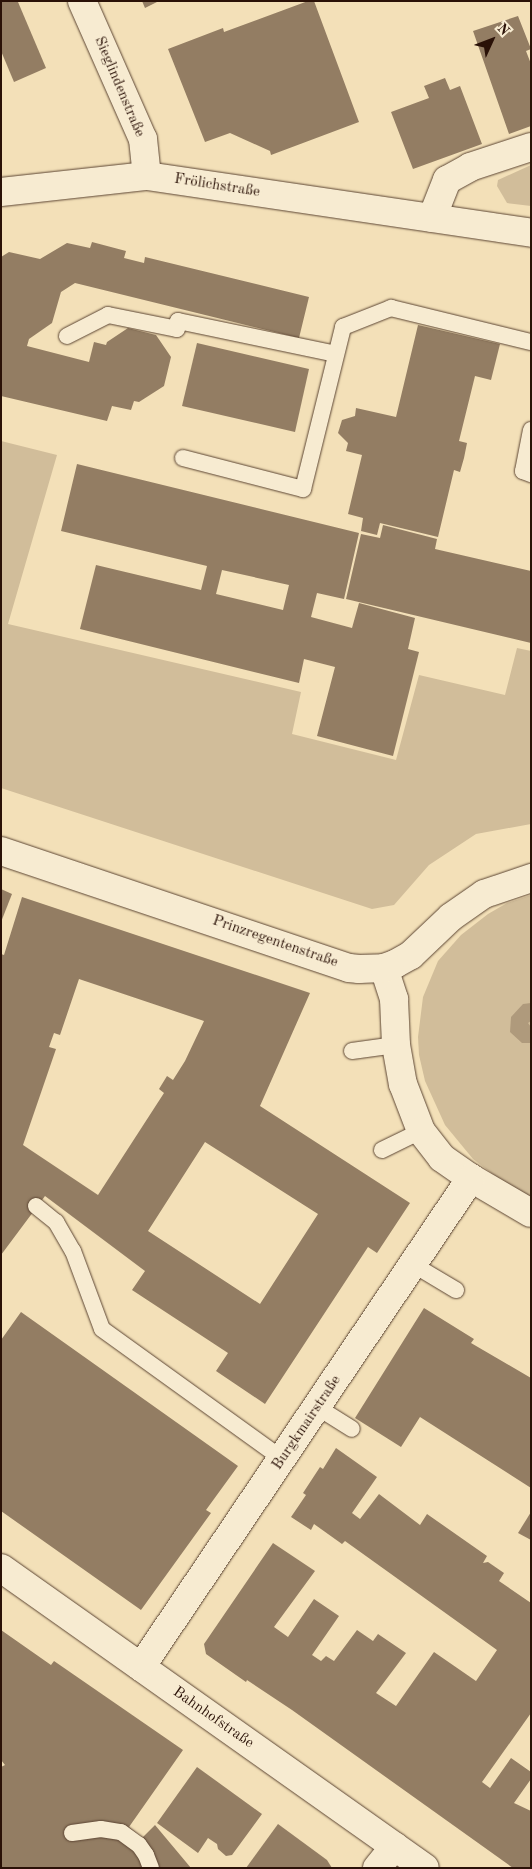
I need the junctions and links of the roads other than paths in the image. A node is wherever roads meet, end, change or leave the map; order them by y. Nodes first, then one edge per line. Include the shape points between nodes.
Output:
1 (82, 1) edge
2 (531, 147) edge
3 (147, 176) junction
4 (1, 192) edge
5 (432, 218) junction
6 (531, 233) edge
7 (67, 336) dead end
8 (531, 342) edge
9 (336, 354) junction
10 (531, 430) edge
11 (183, 458) dead end
12 (531, 474) edge
13 (1, 851) edge
14 (531, 878) edge
15 (384, 968) junction
16 (396, 1045) junction
17 (352, 1051) dead end
18 (421, 1131) junction
19 (382, 1150) dead end
20 (471, 1178) junction
21 (36, 1206) dead end
22 (531, 1213) edge
23 (414, 1265) junction
24 (456, 1290) dead end
25 (317, 1407) junction
26 (352, 1430) dead end
27 (282, 1459) junction
28 (1, 1568) edge
29 (141, 1667) junction
30 (72, 1833) dead end
31 (395, 1846) junction
32 (151, 1868) edge
33 (377, 1868) edge
34 (425, 1868) edge

1 - 3 street, Sieglindenstraße via 143,139
2 - 5 street via 470,167 447,180
3 - 4 street, Frölichstraße
3 - 5 street, Frölichstraße
5 - 6 street, Frölichstraße
7 - 9 lane via 108,315 177,329 178,321
8 - 9 lane via 391,308 343,326
9 - 11 lane via 303,489
10 - 12 lane via 523,471
13 - 15 street, Prinzregentenstraße via 349,968
14 - 15 street, Prinzregentenstraße via 484,894 451,917 411,955
15 - 16 street via 394,999
16 - 17 lane
16 - 18 street via 402,1084
18 - 19 lane
18 - 20 street via 442,1158
20 - 22 street
20 - 23 street, Burgkmairstraße
21 - 27 lane via 56,1222 73,1251 102,1329
23 - 24 lane
23 - 25 street, Burgkmairstraße
25 - 26 lane
25 - 27 street, Burgkmairstraße
27 - 29 street, Burgkmairstraße
28 - 29 street, Bahnhofstraße
29 - 31 street, Bahnhofstraße
30 - 32 lane via 101,1829 122,1832 139,1845
31 - 33 street
31 - 34 street, Bahnhofstraße

